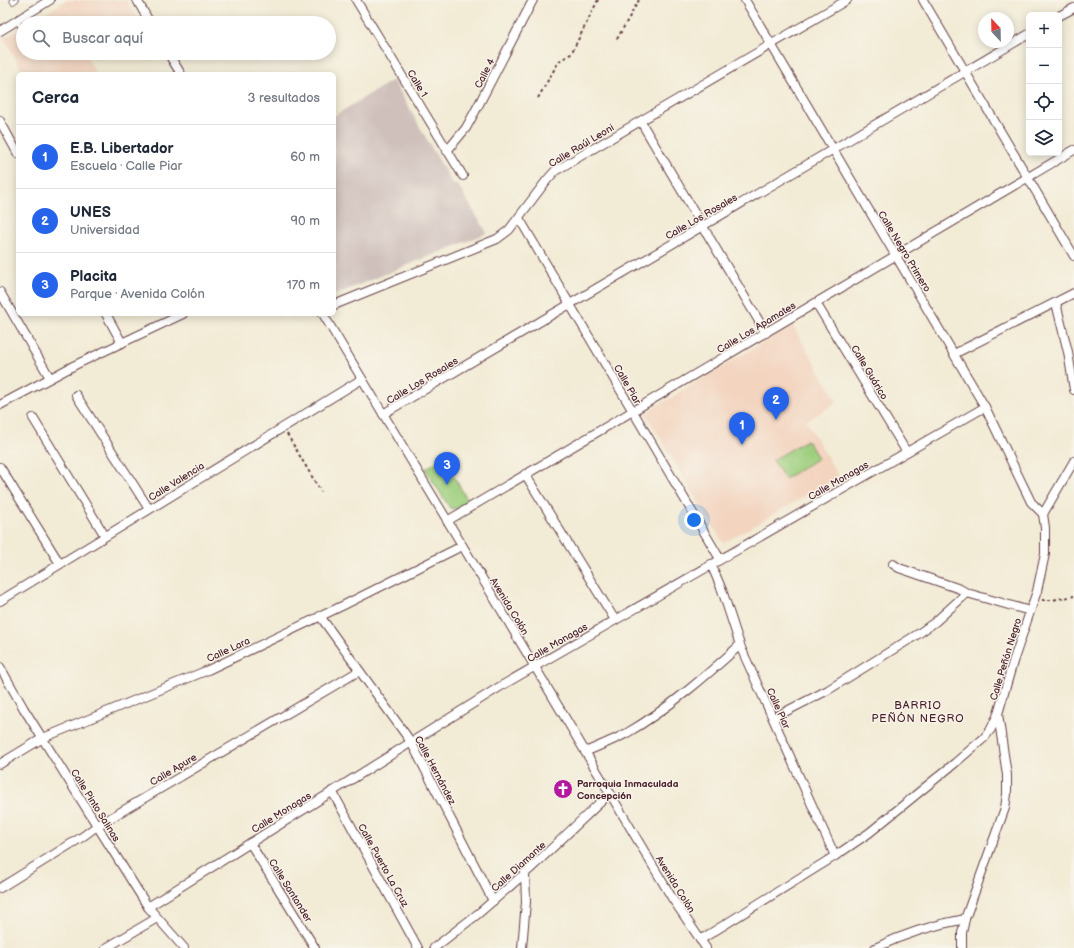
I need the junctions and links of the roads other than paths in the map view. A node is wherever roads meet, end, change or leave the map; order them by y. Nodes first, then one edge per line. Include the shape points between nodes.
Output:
1 (12, 0) edge
2 (16, 0) edge
3 (50, 0) edge
4 (136, 0) edge
5 (356, 0) edge
6 (533, 0) edge
7 (745, 0) edge
8 (847, 0) edge
9 (923, 0) edge
10 (1074, 8) edge
11 (1062, 14) edge
12 (25, 16) edge
13 (146, 16) edge
14 (16, 22) edge
15 (0, 31) edge
16 (1026, 36) edge
17 (771, 45) junction
18 (172, 60) edge
19 (180, 72) edge
20 (965, 72) junction
21 (0, 121) edge
22 (641, 122) junction
23 (16, 150) edge
24 (833, 150) junction
25 (1074, 150) edge
26 (447, 151) junction
27 (462, 176) dead end
28 (1028, 177) junction
29 (519, 218) junction
30 (703, 227) junction
31 (896, 256) junction
32 (1074, 256) edge
33 (0, 292) edge
34 (1074, 293) edge
35 (816, 303) junction
36 (1056, 303) junction
37 (336, 304) edge
38 (570, 304) junction
39 (107, 316) edge
40 (179, 316) edge
41 (324, 316) edge
42 (766, 333) junction
43 (122, 343) junction
44 (954, 354) junction
45 (50, 378) junction
46 (362, 379) junction
47 (1074, 390) edge
48 (76, 395) dead end
49 (0, 405) edge
50 (985, 407) junction
51 (633, 411) junction
52 (383, 414) junction
53 (33, 418) dead end
54 (906, 451) junction
55 (1074, 461) edge
56 (0, 467) edge
57 (525, 474) junction
58 (149, 509) junction
59 (1043, 514) junction
60 (447, 520) junction
61 (105, 536) junction
62 (462, 546) junction
63 (720, 559) junction
64 (60, 564) junction
65 (712, 564) junction
66 (893, 564) dead end
67 (968, 593) junction
68 (0, 600) edge
69 (1030, 612) junction
70 (320, 616) junction
71 (615, 620) junction
72 (740, 645) junction
73 (0, 667) edge
74 (535, 667) junction
75 (359, 671) junction
76 (998, 714) junction
77 (773, 718) junction
78 (43, 738) junction
79 (411, 742) junction
80 (585, 752) junction
81 (0, 764) edge
82 (332, 791) junction
83 (610, 793) junction
84 (97, 826) junction
85 (250, 843) junction
86 (835, 856) junction
87 (525, 873) junction
88 (0, 888) edge
89 (493, 902) junction
90 (148, 907) junction
91 (157, 918) junction
92 (965, 919) junction
93 (700, 940) junction
94 (117, 945) edge
95 (106, 948) edge
96 (184, 948) edge
97 (315, 948) edge
98 (418, 948) edge
99 (434, 948) edge
100 (522, 948) edge
101 (706, 948) edge
102 (875, 948) edge
103 (962, 948) edge

1 - 2 lane
3 - 12 street
4 - 13 street
5 - 26 street, Calle 1
6 - 26 street, Calle 4 via 466,128
7 - 17 street, Calle Negro Primero
8 - 17 street, Calle Raúl Leoni
9 - 20 street
10 - 11 street
14 - 15 street
16 - 20 street, Calle Los Rosales
17 - 22 street, Calle Raúl Leoni
17 - 24 street, Calle Negro Primero
18 - 19 street
20 - 24 street, Calle Los Rosales
20 - 28 street
21 - 23 street
22 - 29 street, Calle Raúl Leoni via 555,171
22 - 30 street
24 - 30 street, Calle Los Rosales
24 - 31 street, Calle Negro Primero
25 - 28 street, Calle Los Apamates
26 - 27 street, Calle 1
28 - 31 street, Calle Los Apamates
28 - 32 street
29 - 37 street, Calle Raúl Leoni via 509,230 486,245
29 - 38 street, Calle Piar
30 - 38 street, Calle Los Rosales
30 - 42 street
31 - 35 street, Calle Los Apamates
31 - 44 street, Calle Negro Primero
33 - 45 street
34 - 36 street
35 - 42 street, Calle Los Apamates
35 - 54 street, Calle Guárico
36 - 44 street
36 - 47 street
38 - 51 street, Calle Piar
38 - 52 street, Calle Los Rosales
39 - 43 street
40 - 43 street
41 - 46 street, Avenida Colón
42 - 51 street, Calle Los Apamates
43 - 45 street
44 - 50 street, Calle Negro Primero
45 - 49 street
46 - 52 street, Avenida Colón
46 - 58 street, Calle Valencia
48 - 58 street
50 - 54 street, Calle Monagas
50 - 59 street, Calle Negro Primero via 1031,502
51 - 57 street, Calle Los Apamates
51 - 63 street, Calle Piar
52 - 60 street, Avenida Colón
53 - 61 street
54 - 63 street, Calle Monagas
55 - 59 street
56 - 64 street
57 - 60 street, Calle Los Apamates
57 - 71 street
58 - 61 street, Calle Valencia
59 - 69 street, Calle Peñón Negro via 1045,554
60 - 62 street, Avenida Colón
61 - 64 street, Calle Valencia
62 - 70 street, Calle Lara
62 - 74 street, Avenida Colón
63 - 65 street, Calle Monagas
64 - 68 street, Calle Valencia
65 - 71 street, Calle Monagas
65 - 72 street, Calle Piar
66 - 67 street
67 - 69 street
67 - 77 street via 912,638 828,690
69 - 76 street, Calle Peñón Negro
70 - 75 street, Calle Hernández
70 - 78 street, Calle Lara via 208,670
71 - 74 street, Calle Monagas
72 - 77 street, Calle Piar
72 - 80 street via 704,677 648,720 621,736
73 - 78 street, Calle Pinto Salinas
74 - 79 street, Calle Monagas
74 - 80 street, Avenida Colón
75 - 79 street, Calle Hernández
75 - 84 street, Calle Apure
76 - 86 street via 984,738 869,833
76 - 92 street, Calle Peñón Negro via 1007,775 1005,808
77 - 86 street, Calle Piar
78 - 81 street, Calle Lara
78 - 84 street, Calle Pinto Salinas
79 - 82 street, Calle Monagas
79 - 89 street, Calle Hernández
80 - 83 street, Avenida Colón
82 - 85 street, Calle Monagas
82 - 98 street, Calle Puerto La Cruz
83 - 87 street, Calle Diamante
83 - 93 street, Avenida Colón
84 - 88 street, Calle Apure via 82,838
84 - 90 street, Calle Pinto Salinas
85 - 90 street, Calle Monagas
85 - 97 street, Calle Santander
86 - 93 street
87 - 89 street, Calle Diamante
87 - 100 street via 526,902
89 - 99 street, Calle Diamante
90 - 91 street, Calle Pinto Salinas
91 - 94 street
91 - 96 street, Calle Pinto Salinas
92 - 102 street via 929,926
92 - 103 street, Calle Peñón Negro
93 - 101 street, Avenida Colón
94 - 95 street

